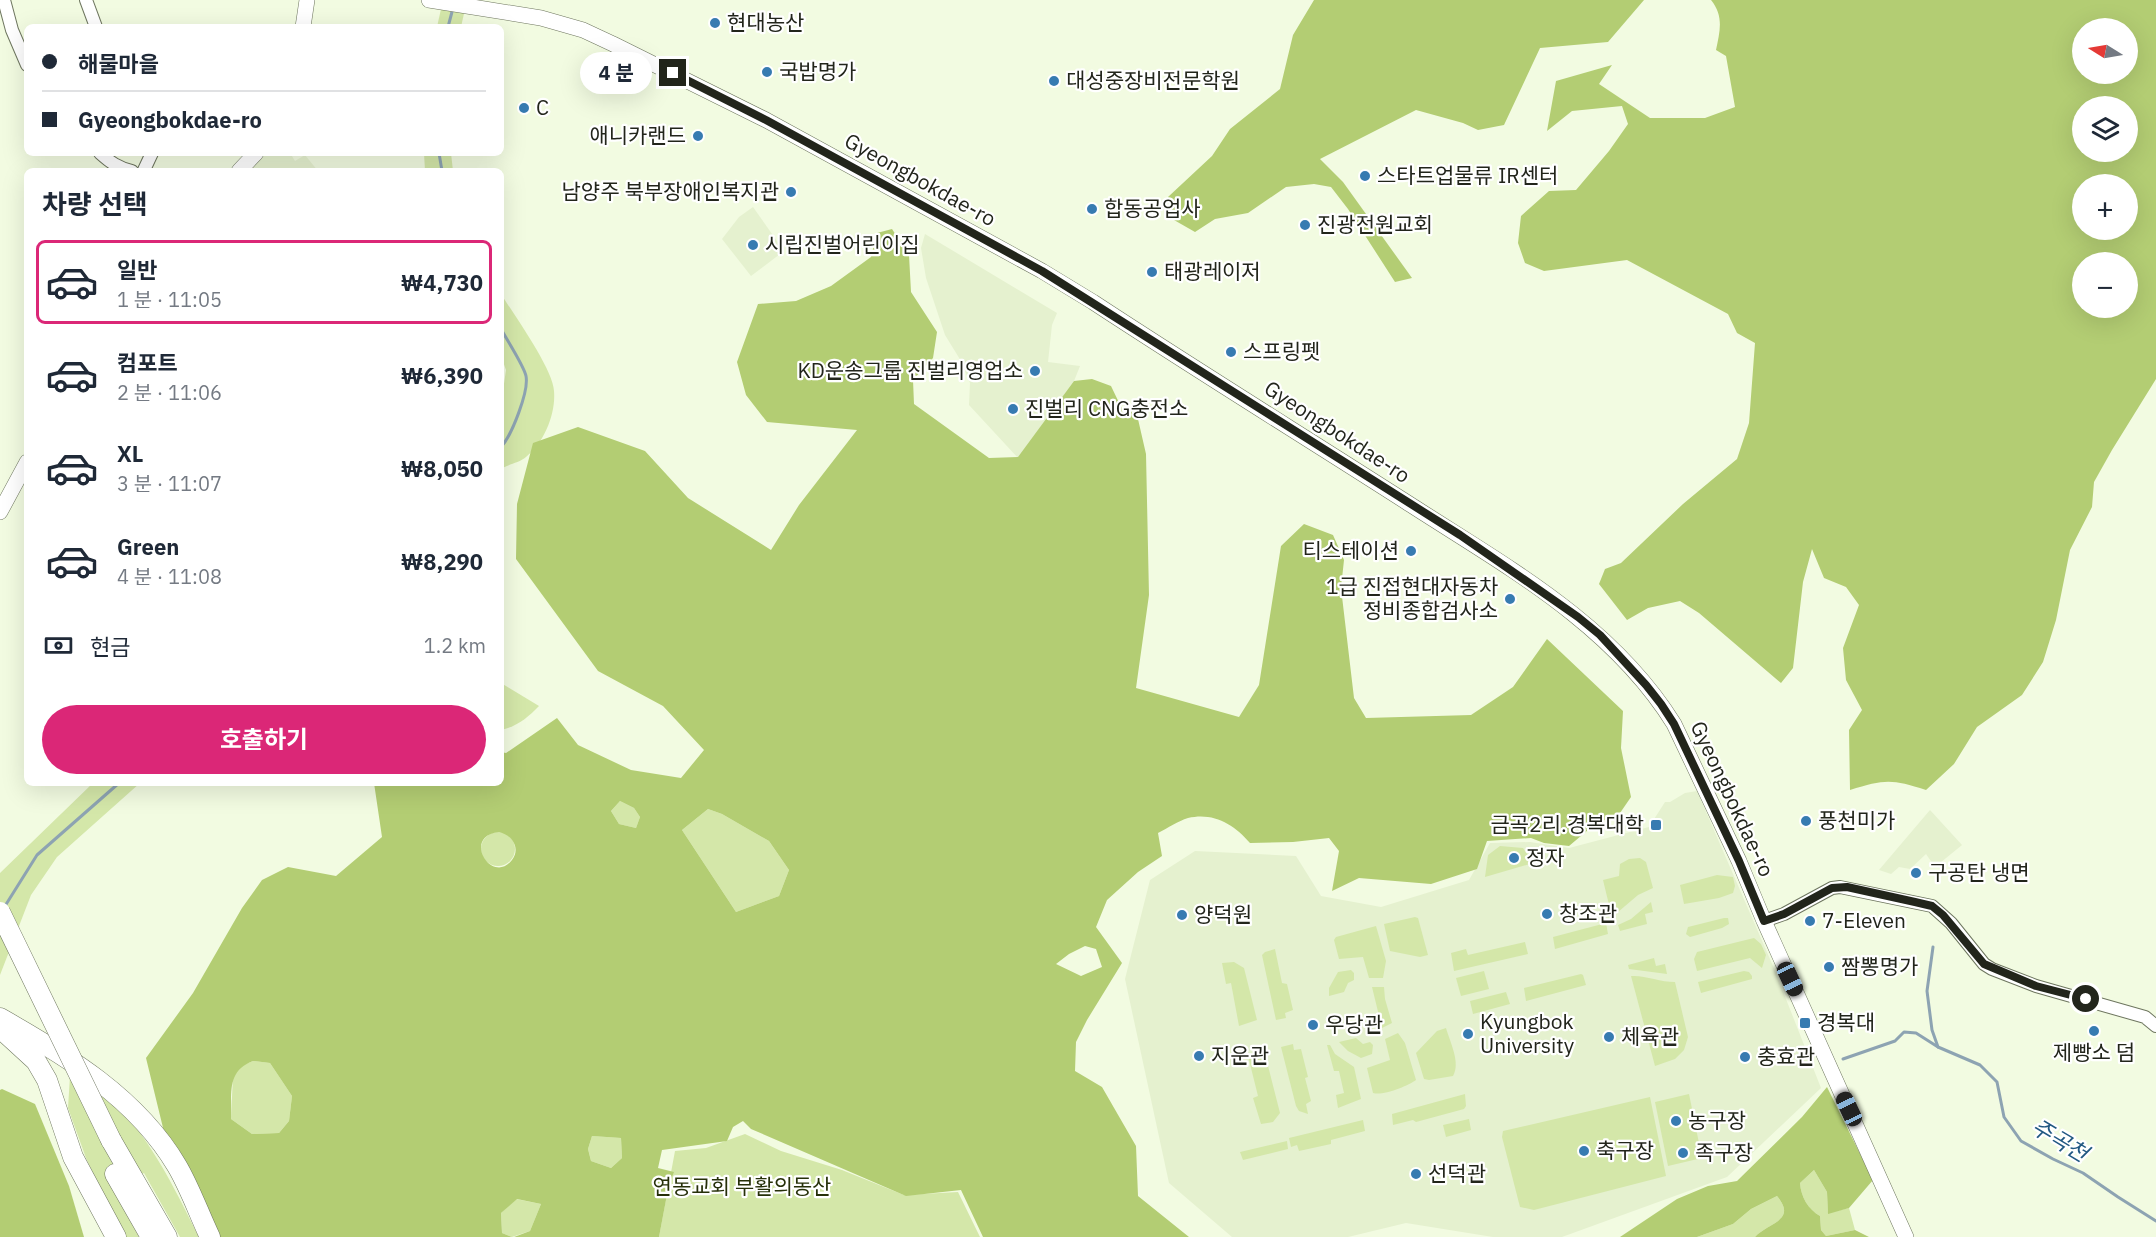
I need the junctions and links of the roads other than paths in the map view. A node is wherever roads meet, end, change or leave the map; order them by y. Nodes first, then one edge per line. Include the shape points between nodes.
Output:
1 (4, 0) edge
2 (86, 0) edge
3 (307, 0) edge
4 (430, 0) edge
5 (95, 24) edge
6 (303, 24) edge
7 (24, 58) edge
8 (103, 156) edge
9 (253, 156) edge
10 (120, 168) edge
11 (242, 168) edge
12 (24, 468) edge
13 (0, 512) edge
14 (0, 912) edge
15 (1764, 921) junction
16 (0, 943) edge
17 (0, 1018) edge
18 (2156, 1026) edge
19 (0, 1028) edge
20 (105, 1142) junction
21 (116, 1237) edge
22 (151, 1237) edge
23 (167, 1237) edge
24 (210, 1237) edge
25 (1906, 1237) edge

1 - 7 street
2 - 5 street
3 - 6 street
4 - 15 street, Gyeongbokdae-ro via 541,18 583,30 766,120 1042,271 1460,535 1600,635 1661,704 1674,724
8 - 10 street
9 - 11 street
12 - 13 street
14 - 20 highway, bridge
15 - 18 street via 1832,888 1847,887 1932,906 1992,969 2036,986 2145,1017
15 - 25 street, Gyeongbokdae-ro
16 - 20 highway
17 - 24 highway via 49,1046 118,1095 140,1116 177,1166
19 - 21 highway via 36,1061 47,1080 72,1157
20 - 22 highway
20 - 23 highway

